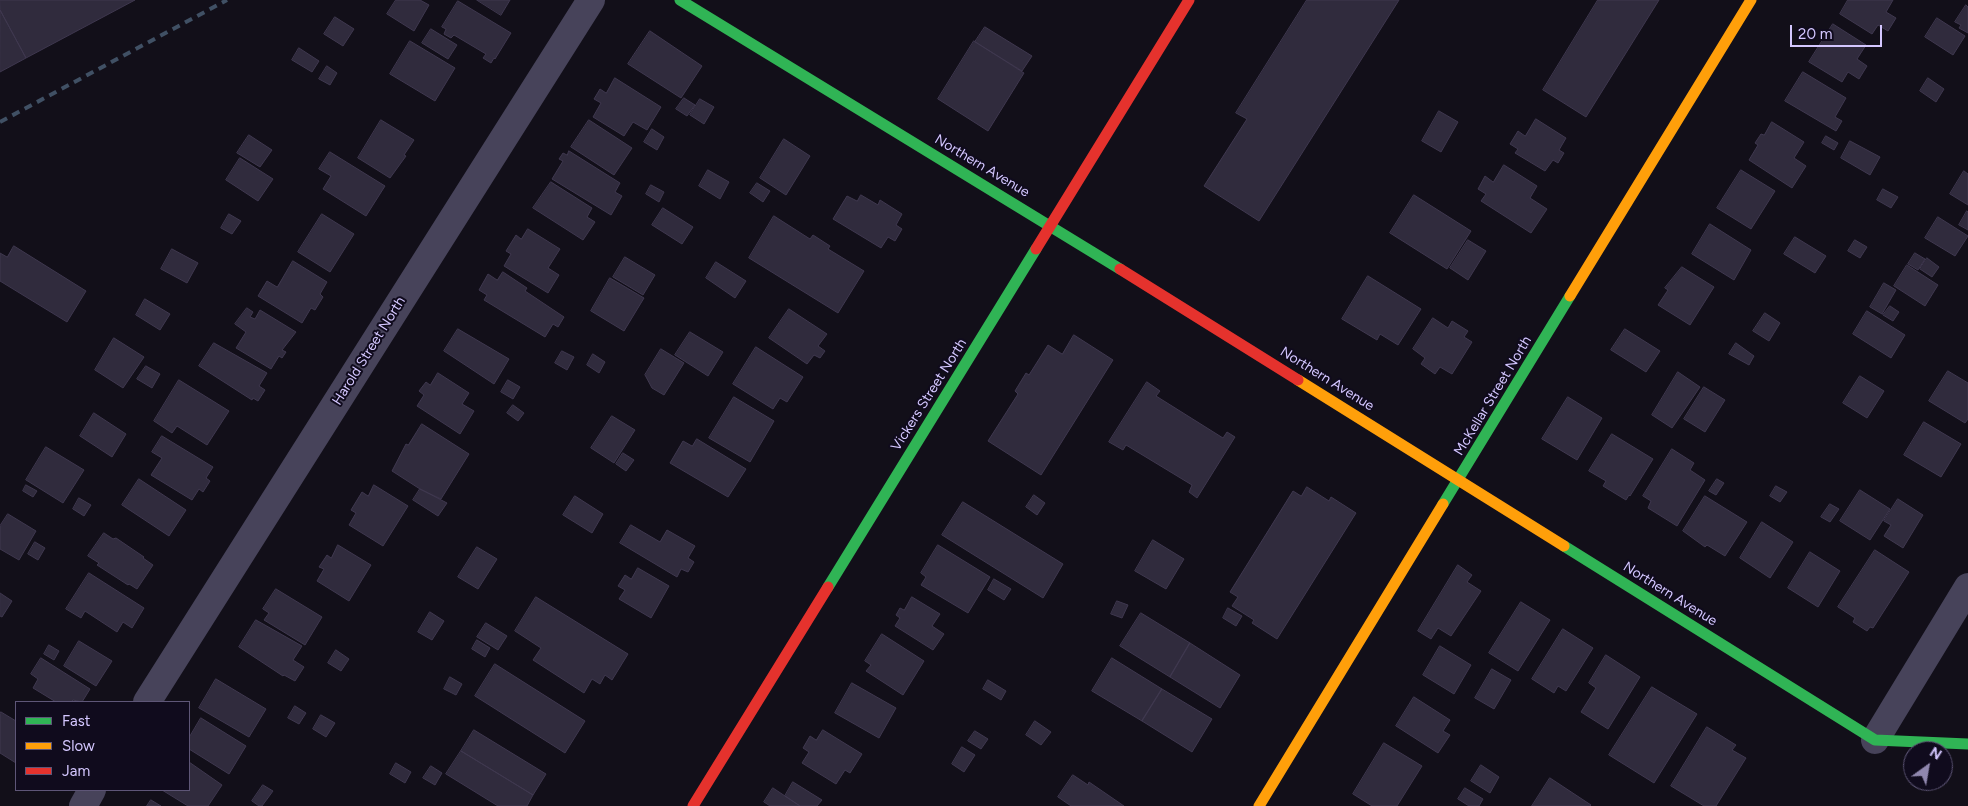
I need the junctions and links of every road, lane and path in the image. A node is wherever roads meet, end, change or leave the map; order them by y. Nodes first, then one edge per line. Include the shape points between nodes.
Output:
1 (591, 0) edge
2 (680, 0) edge
3 (1189, 0) edge
4 (1751, 0) edge
5 (1051, 226) junction
6 (1459, 479) junction
7 (1968, 587) edge
8 (148, 701) edge
9 (1875, 740) junction
10 (1968, 744) edge
11 (91, 791) edge
12 (83, 806) edge
13 (693, 806) edge
14 (1259, 806) edge

1 - 8 street, Harold Street North
2 - 5 street, Northern Avenue
3 - 5 street, Vickers Street North
4 - 6 street, McKellar Street North
5 - 6 street, Northern Avenue
5 - 13 street, Vickers Street North
6 - 9 street, Northern Avenue
6 - 14 street, McKellar Street North
7 - 9 street
9 - 10 street, Northern Avenue
11 - 12 street

